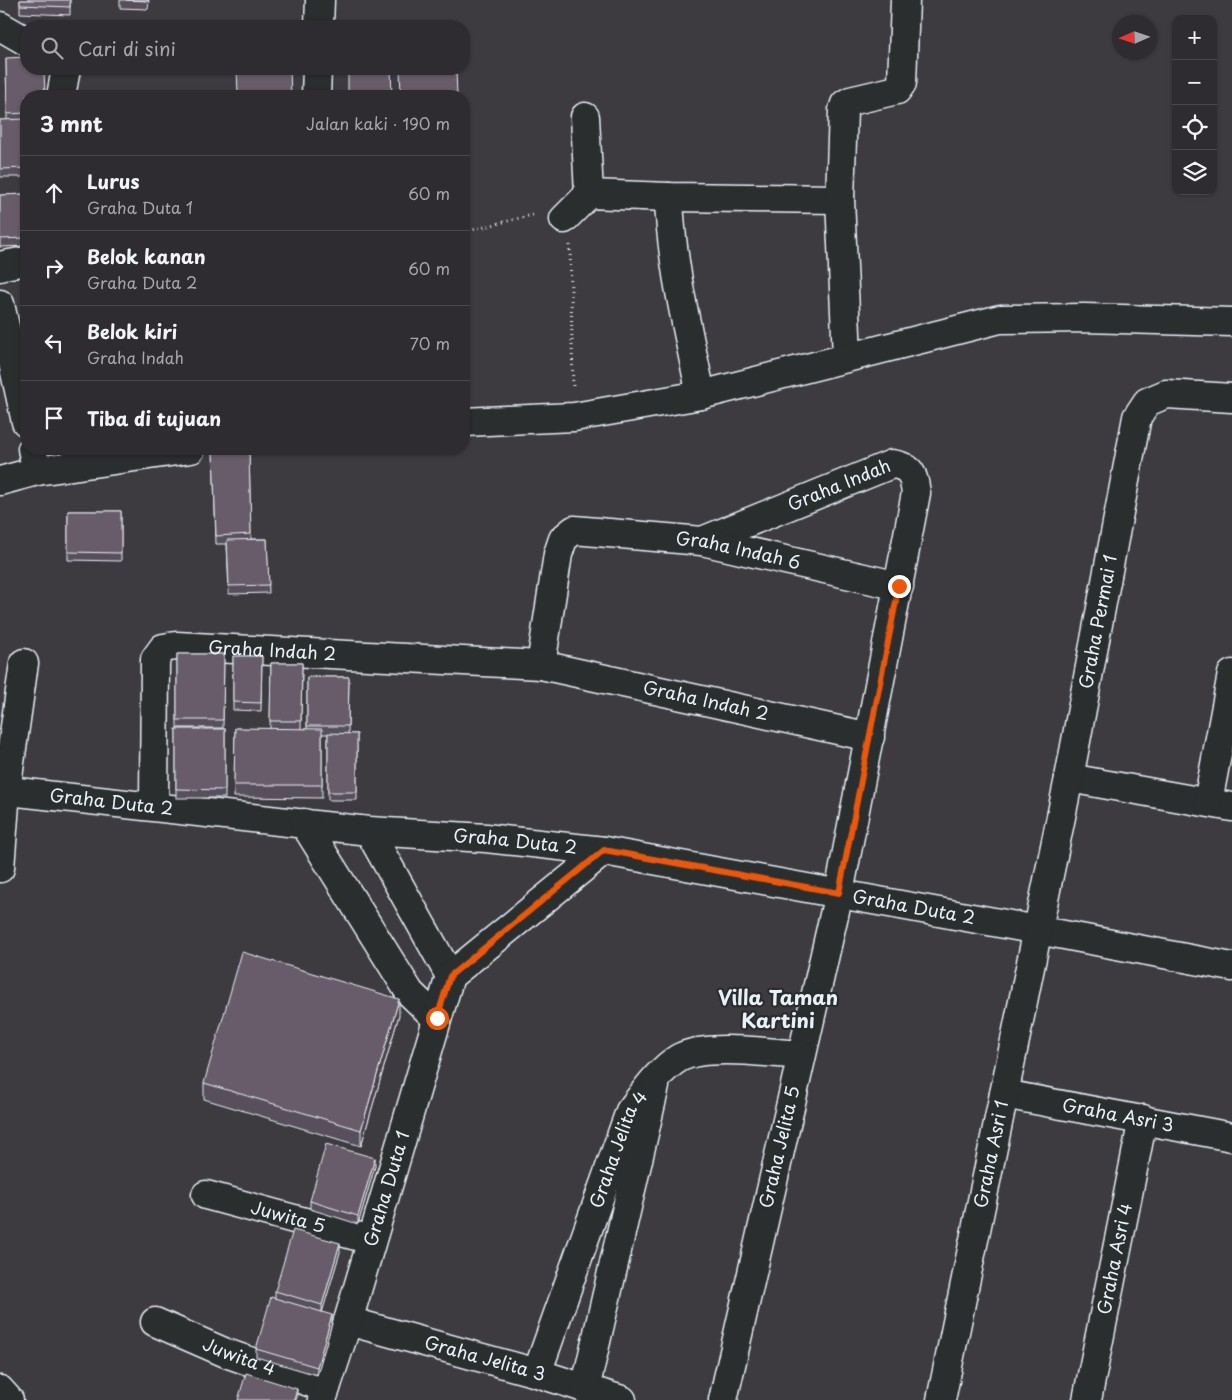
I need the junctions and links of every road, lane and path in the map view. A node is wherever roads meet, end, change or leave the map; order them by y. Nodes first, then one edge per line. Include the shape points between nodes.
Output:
1 (320, 0) edge
2 (905, 0) edge
3 (319, 20) edge
4 (0, 26) edge
5 (20, 37) edge
6 (65, 75) edge
7 (317, 75) edge
8 (62, 90) edge
9 (316, 90) edge
10 (585, 117) dead end
11 (589, 194) junction
12 (669, 197) junction
13 (840, 199) junction
14 (564, 219) junction
15 (470, 231) edge
16 (20, 261) edge
17 (0, 268) edge
18 (0, 304) edge
19 (1232, 322) edge
20 (847, 358) junction
21 (20, 395) edge
22 (700, 395) junction
23 (1232, 398) edge
24 (574, 417) junction
25 (470, 422) edge
26 (106, 455) edge
27 (35, 460) edge
28 (0, 481) edge
29 (702, 541) junction
30 (899, 586) junction
31 (24, 663) dead end
32 (541, 665) junction
33 (1232, 674) edge
34 (870, 737) junction
35 (1069, 778) junction
36 (3, 790) edge
37 (1220, 804) edge
38 (154, 806) junction
39 (304, 824) junction
40 (369, 831) junction
41 (604, 850) junction
42 (0, 868) edge
43 (839, 893) junction
44 (1038, 930) junction
45 (1232, 967) edge
46 (450, 976) junction
47 (437, 1018) junction
48 (801, 1054) junction
49 (657, 1077) junction
50 (1004, 1094) junction
51 (1143, 1119) junction
52 (1232, 1136) edge
53 (206, 1196) dead end
54 (371, 1240) junction
55 (348, 1321) junction
56 (155, 1322) dead end
57 (537, 1373) junction
58 (585, 1389) junction
59 (942, 1389) edge
60 (0, 1390) edge
61 (324, 1394) edge
62 (9, 1400) edge
63 (622, 1400) edge
64 (723, 1400) edge
65 (1087, 1400) edge

1 - 3 street
2 - 13 street via 900,87 850,101 843,110
4 - 5 street
6 - 8 street
7 - 9 street
10 - 11 street
11 - 12 street
11 - 14 street
12 - 13 street
12 - 22 street via 681,294
13 - 20 street
14 - 15 path via 553,210
14 - 24 path via 570,234
16 - 17 street
18 - 21 street
19 - 20 street via 1000,319
20 - 22 street
22 - 24 street
23 - 35 street, Graha Permai 1 via 1166,394 1147,402 1138,417
24 - 25 street
26 - 27 street
27 - 28 street
29 - 30 street, Graha Indah 6
29 - 30 street, Graha Indah via 892,464 904,466 914,476 916,493
29 - 32 street, Graha Indah 6 via 574,530 563,539 558,554
30 - 34 street, Graha Indah
31 - 36 street
32 - 34 street, Graha Indah 2
32 - 38 street, Graha Indah 2 via 176,646 163,648 155,659
33 - 37 street
34 - 43 street, Graha Indah
35 - 37 street
35 - 44 street, Graha Permai 1
36 - 38 street, Graha Duta 2
36 - 42 street
38 - 39 street, Graha Duta 2
39 - 40 street, Graha Duta 2
39 - 47 street via 410,993
40 - 41 street, Graha Duta 2
40 - 46 street
41 - 43 street, Graha Duta 2
41 - 46 street
43 - 44 street, Graha Duta 2
43 - 48 street, Graha Jelita 5
44 - 45 street, Graha Duta 2
44 - 50 street, Graha Asri 1
46 - 47 street, Graha Duta 1
47 - 54 street, Graha Duta 1
48 - 49 street, Graha Jelita 4 via 711,1049 680,1058
48 - 64 street, Graha Jelita 5
49 - 57 street, Graha Jelita 4 via 630,1111
49 - 58 street
50 - 51 street, Graha Asri 3
50 - 59 street, Graha Asri 1
51 - 52 street, Graha Asri 3
51 - 65 street, Graha Asri 4
53 - 54 street, Juwita 5
54 - 55 street, Graha Duta 1
55 - 57 street, Graha Jelita 3
55 - 61 street, Graha Duta 1
56 - 61 street, Juwita 4
57 - 58 street, Graha Jelita 3
58 - 63 street, Graha Jelita 3
60 - 62 street

